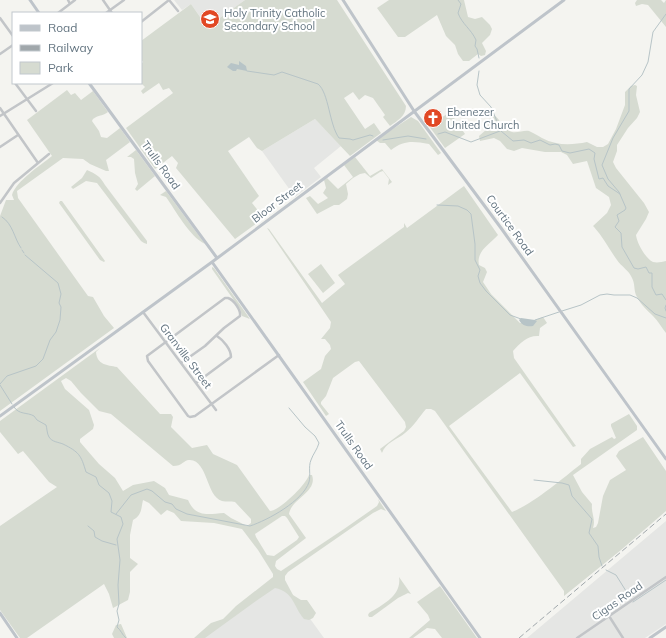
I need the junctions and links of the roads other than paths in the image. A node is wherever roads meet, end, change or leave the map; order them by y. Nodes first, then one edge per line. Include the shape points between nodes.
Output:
1 (30, 0) edge
2 (68, 0) edge
3 (75, 0) edge
4 (103, 0) edge
5 (124, 0) edge
6 (169, 0) edge
7 (343, 0) edge
8 (564, 0) edge
9 (70, 4) junction
10 (110, 10) junction
11 (178, 11) dead end
12 (38, 12) edge
13 (59, 12) edge
14 (107, 12) edge
15 (0, 18) edge
16 (142, 21) edge
17 (12, 35) edge
18 (12, 46) edge
19 (0, 54) edge
20 (16, 84) edge
21 (51, 84) edge
22 (91, 84) edge
23 (26, 100) junction
24 (0, 108) edge
25 (36, 111) dead end
26 (414, 111) junction
27 (3, 114) junction
28 (0, 116) edge
29 (18, 135) junction
30 (0, 147) edge
31 (49, 154) dead end
32 (38, 163) junction
33 (0, 201) edge
34 (217, 258) junction
35 (212, 262) junction
36 (143, 312) junction
37 (216, 336) junction
38 (165, 342) junction
39 (279, 355) junction
40 (181, 363) junction
41 (196, 383) junction
42 (212, 404) junction
43 (216, 410) dead end
44 (0, 416) edge
45 (666, 459) edge
46 (666, 577) edge
47 (0, 613) edge
48 (609, 616) junction
49 (666, 627) edge
50 (17, 638) edge
51 (480, 638) edge
52 (577, 638) edge
53 (623, 638) edge
54 (650, 638) edge

1 - 12 main road
2 - 9 street
3 - 9 street
4 - 10 street
5 - 10 street
6 - 11 street
6 - 16 street
7 - 26 main road, Courtice Road
8 - 26 main road, Bloor Street
9 - 13 street
10 - 14 street
15 - 17 street
18 - 19 street
20 - 23 street
21 - 23 street
22 - 34 main road, Trulls Road
23 - 25 street
23 - 27 street
24 - 27 street
26 - 34 main road, Bloor Street
26 - 45 main road, Courtice Road
27 - 28 street
27 - 29 street
29 - 30 street
29 - 32 street
31 - 32 street
32 - 33 street via 14,183
34 - 35 main road, Bloor Street
35 - 36 main road, Bloor Street
35 - 39 main road, Trulls Road
36 - 38 street, Granville Street
36 - 44 main road, Bloor Street
37 - 38 street via 240,316 240,311 230,298 225,298
37 - 40 street
37 - 41 street via 223,340 231,357
38 - 40 street, Granville Street
38 - 42 street via 147,358 185,413 193,417
39 - 42 street
39 - 51 main road, Trulls Road
40 - 41 street, Granville Street
41 - 42 street, Granville Street
42 - 43 street, Granville Street
46 - 48 street, Cigas Road
47 - 50 main road
48 - 52 street, Cigas Road
48 - 53 street
49 - 54 main road

